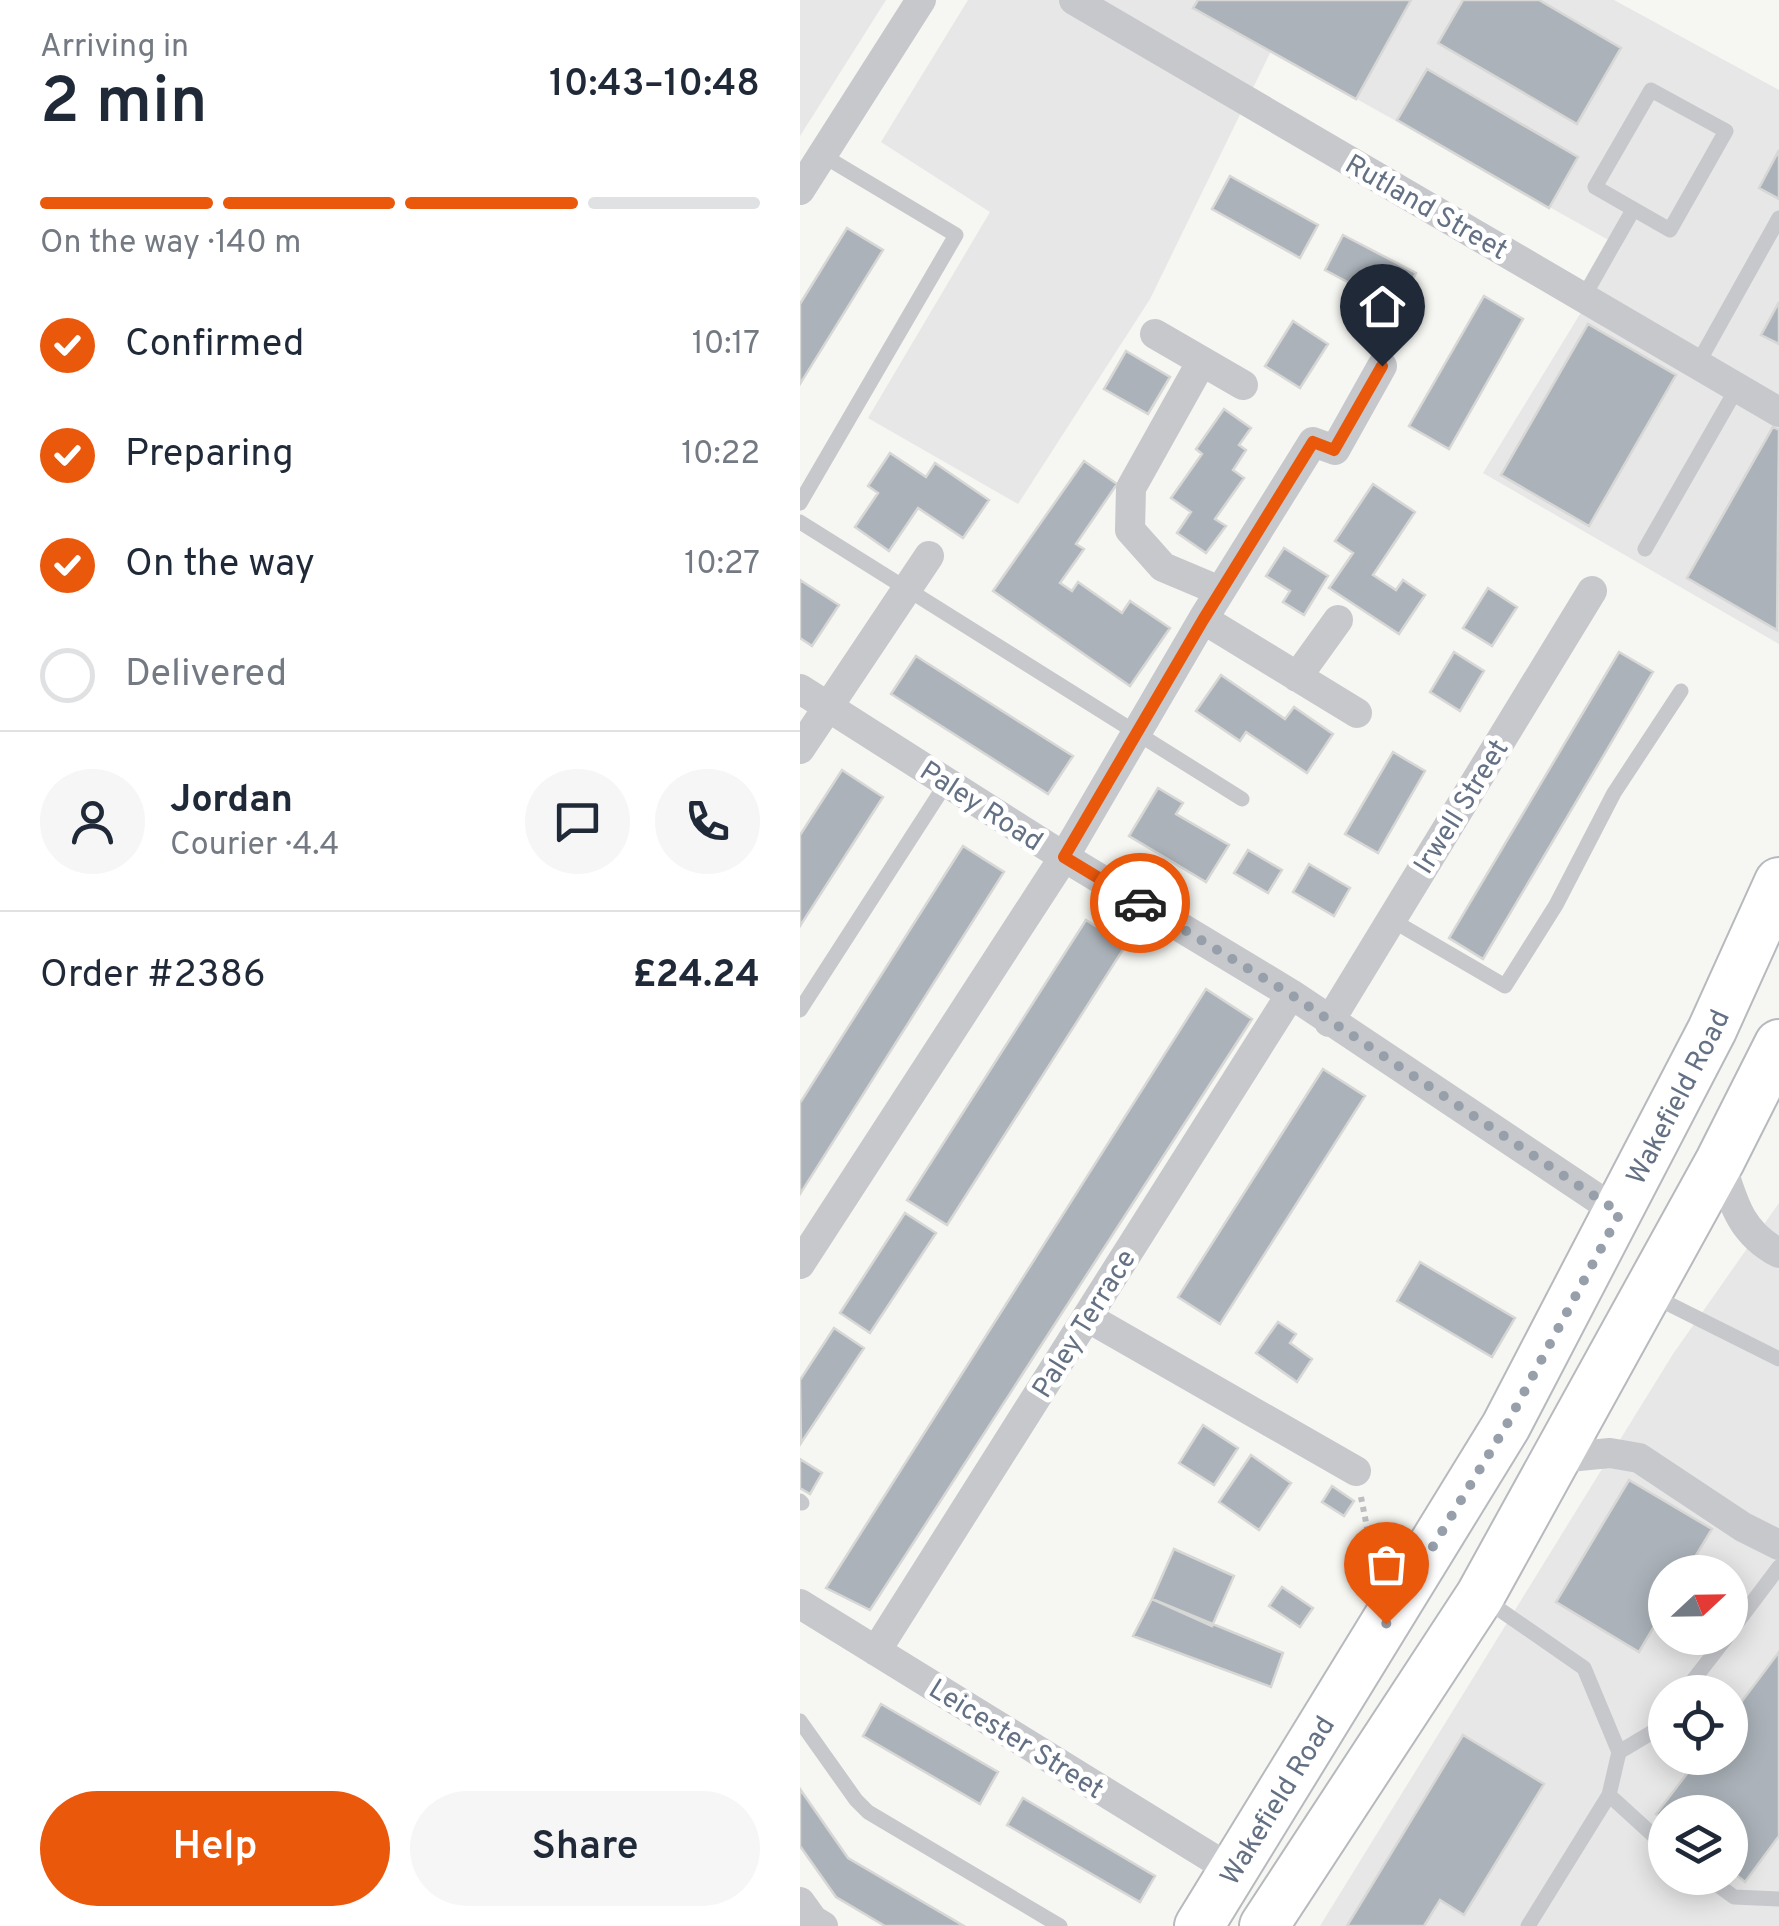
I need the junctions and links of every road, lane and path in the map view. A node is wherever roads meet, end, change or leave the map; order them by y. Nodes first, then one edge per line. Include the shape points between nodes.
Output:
1 (921, 0) edge
2 (1074, 0) edge
3 (822, 154) junction
4 (800, 190) edge
5 (1632, 210) junction
6 (1779, 218) edge
7 (1583, 298) junction
8 (1155, 334) dead end
9 (1202, 361) junction
10 (1698, 365) junction
11 (1382, 366) dead end
12 (1243, 385) dead end
13 (1737, 388) junction
14 (1779, 412) edge
15 (800, 503) edge
16 (800, 522) edge
17 (1645, 549) dead end
18 (929, 556) dead end
19 (906, 588) junction
20 (1220, 591) junction
21 (1592, 592) dead end
22 (1203, 620) junction
23 (1338, 620) dead end
24 (1297, 677) junction
25 (800, 689) edge
26 (1680, 690) dead end
27 (827, 706) junction
28 (1357, 713) dead end
29 (1138, 734) junction
30 (800, 750) edge
31 (947, 782) junction
32 (1242, 799) dead end
33 (1064, 857) junction
34 (1779, 882) edge
35 (1390, 919) junction
36 (1290, 994) junction
37 (800, 1010) edge
38 (1329, 1022) junction
39 (1779, 1044) edge
40 (1720, 1161) junction
41 (1620, 1213) junction
42 (1779, 1253) edge
43 (800, 1264) edge
44 (1648, 1293) junction
45 (1087, 1317) junction
46 (1779, 1360) edge
47 (1558, 1458) junction
48 (1356, 1472) joint
49 (1779, 1545) edge
50 (1779, 1566) edge
51 (1375, 1567) dead end
52 (1480, 1596) junction
53 (800, 1604) edge
54 (1748, 1608) edge
55 (876, 1651) junction
56 (1713, 1655) edge
57 (1697, 1675) edge
58 (800, 1722) edge
59 (1648, 1735) edge
60 (1618, 1752) junction
61 (1610, 1795) junction
62 (1648, 1830) edge
63 (1234, 1871) junction
64 (1731, 1895) edge
65 (1779, 1899) edge
66 (1060, 1926) edge
67 (1199, 1926) edge
68 (1264, 1926) edge
69 (1528, 1926) edge

1 - 3 street
2 - 7 street, Rutland Street
3 - 4 street
3 - 15 lane via 956,235
5 - 5 lane via 1595,187 1651,90 1726,130 1670,230
5 - 7 lane
6 - 10 lane
7 - 10 street, Rutland Street
8 - 9 street
9 - 12 street
9 - 20 street via 1132,488 1130,530 1163,567
10 - 13 street, Rutland Street
11 - 20 street via 1334,450 1313,442
13 - 14 street, Rutland Street
13 - 17 lane
16 - 19 lane
18 - 19 street
19 - 27 street
19 - 29 lane
20 - 22 street
21 - 35 street, Irwell Street
22 - 24 street
22 - 29 street
23 - 24 street
24 - 28 street
25 - 27 street, Paley Road
26 - 35 lane via 1505,986
27 - 30 street
27 - 31 street, Paley Road
29 - 32 lane
29 - 33 street
31 - 33 street, Paley Road
31 - 37 lane
33 - 36 street, Paley Road
33 - 43 street
34 - 41 main road, Wakefield Road
35 - 38 street, Irwell Street
36 - 38 street, Paley Road
36 - 45 street, Paley Terrace
38 - 41 street, Paley Road
39 - 40 main road, Wakefield Road
40 - 42 street via 1738,1215
40 - 44 main road, Wakefield Road
41 - 63 main road, Wakefield Road via 1506,1426
44 - 46 lane
44 - 47 main road, Wakefield Road
45 - 48 street
45 - 55 street, Paley Terrace
47 - 49 street via 1639,1458
47 - 52 main road, Wakefield Road
48 - 51 path
50 - 54 lane
52 - 60 lane via 1584,1668
52 - 68 main road, Wakefield Road
53 - 55 street, Leicester Street
55 - 63 street, Leicester Street
56 - 57 lane
58 - 66 lane via 868,1812
59 - 60 lane
60 - 61 lane
61 - 62 lane
61 - 69 lane
63 - 67 main road, Wakefield Road
64 - 65 lane

